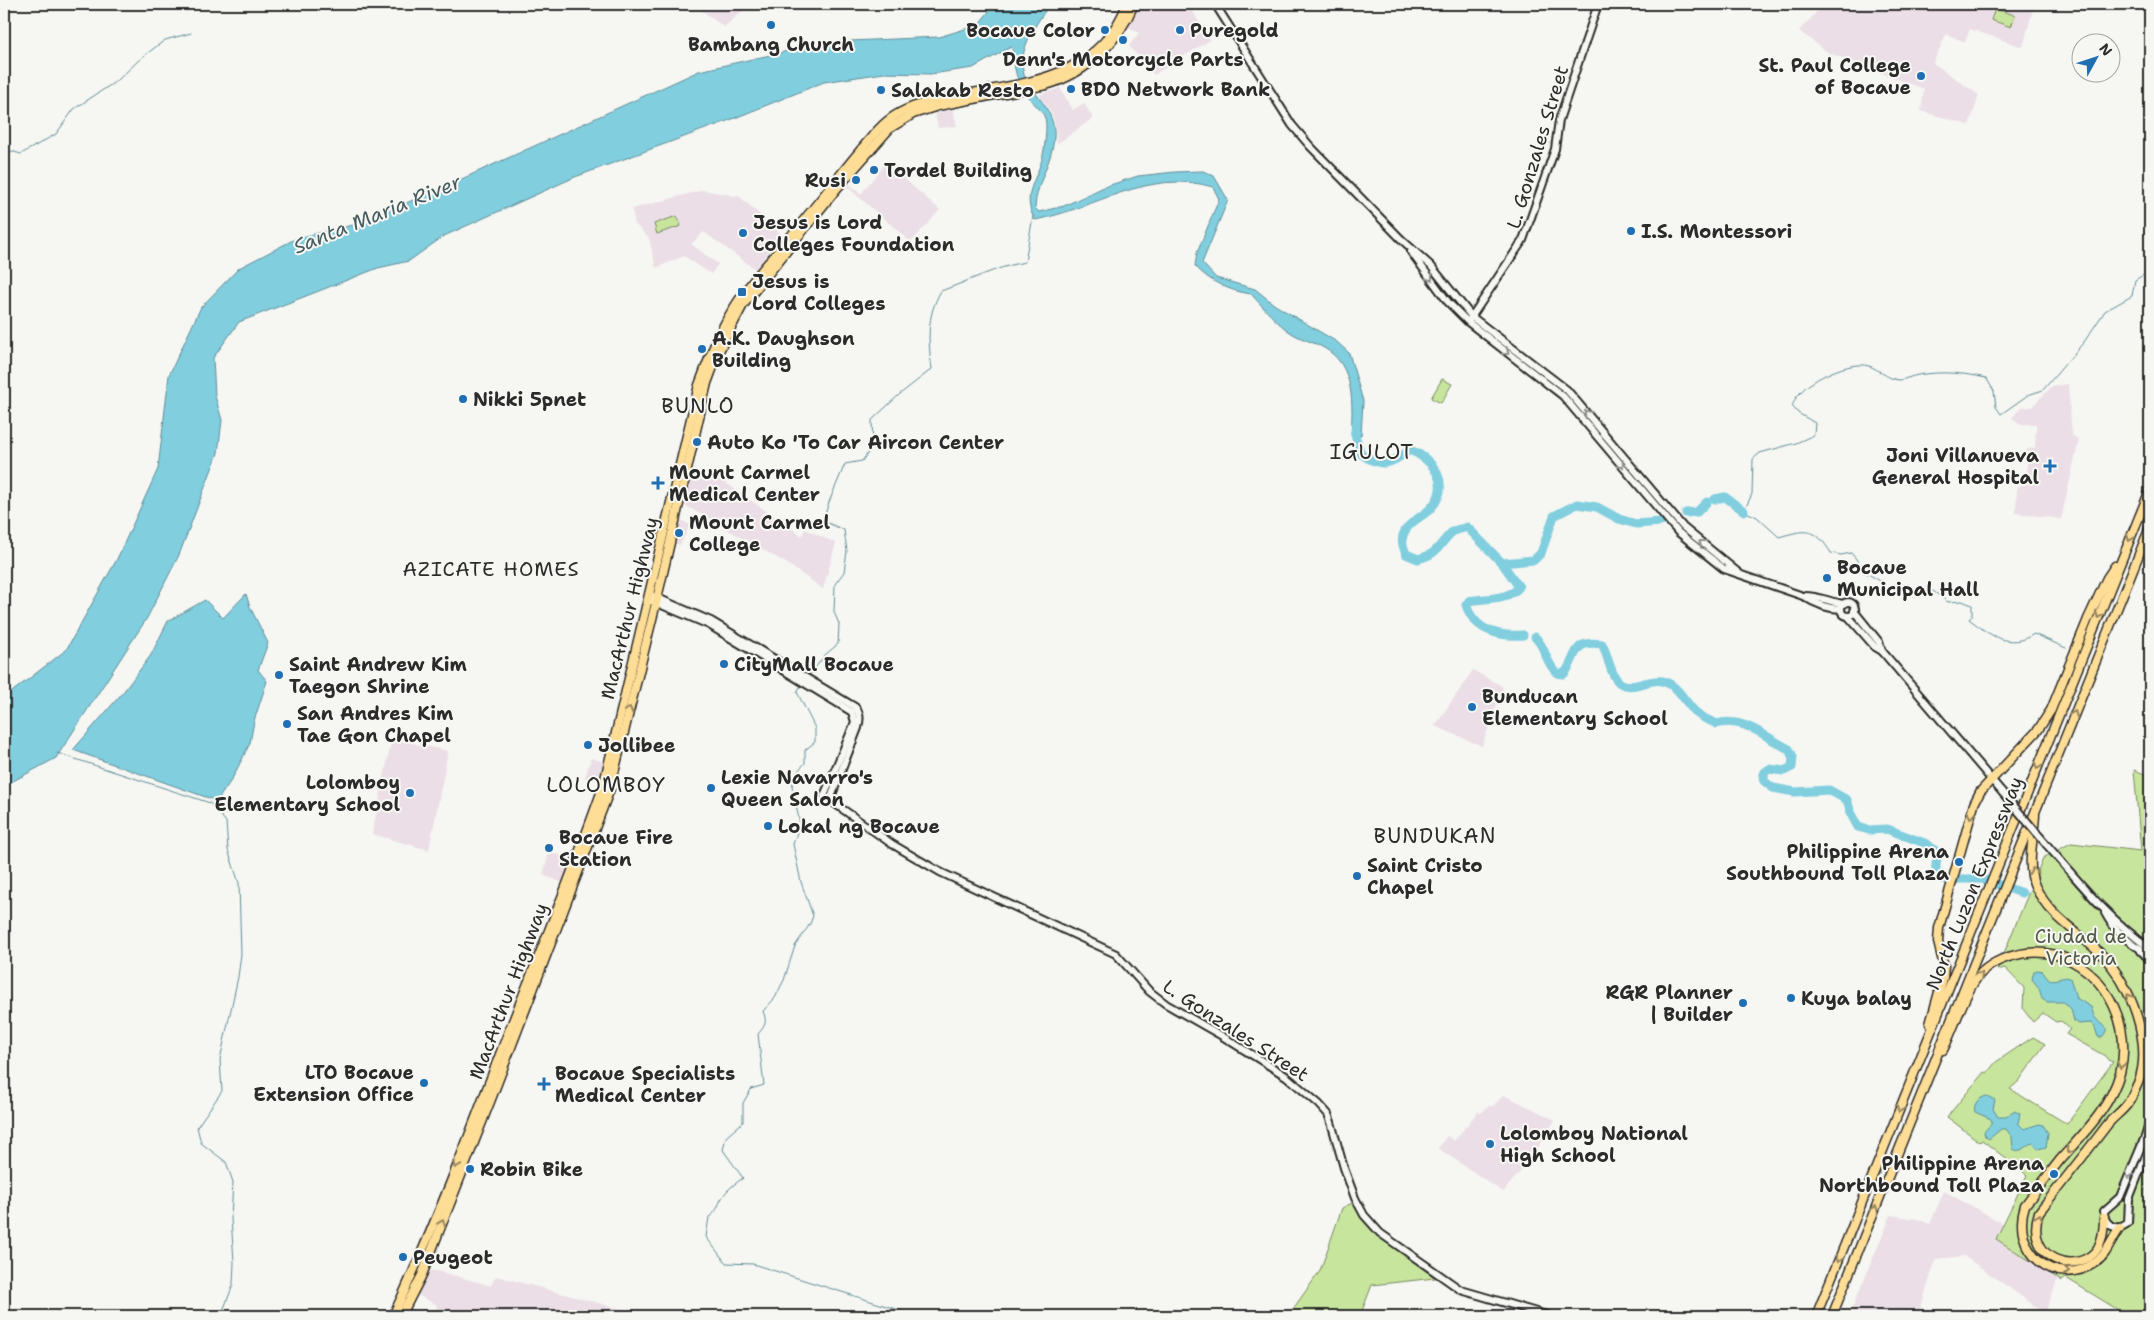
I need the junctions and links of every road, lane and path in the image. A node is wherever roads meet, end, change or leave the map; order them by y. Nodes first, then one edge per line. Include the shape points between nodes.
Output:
1 (1127, 4) edge
2 (1134, 4) edge
3 (1211, 4) edge
4 (1215, 4) edge
5 (1598, 4) edge
6 (1220, 11) junction
7 (1045, 82) junction
8 (1401, 239) junction
9 (1472, 316) junction
10 (1468, 322) junction
11 (2150, 490) edge
12 (1662, 508) junction
13 (2150, 526) edge
14 (2123, 554) junction
15 (653, 598) junction
16 (1842, 606) junction
17 (1851, 614) junction
18 (1991, 780) junction
19 (2036, 808) junction
20 (2150, 942) edge
21 (2138, 944) junction
22 (2150, 948) edge
23 (2150, 954) edge
24 (2150, 960) edge
25 (1919, 1063) junction
26 (1926, 1080) junction
27 (2150, 1097) edge
28 (2150, 1107) edge
29 (2150, 1121) edge
30 (2150, 1145) edge
31 (2104, 1217) junction
32 (2120, 1228) junction
33 (393, 1316) edge
34 (402, 1316) edge
35 (1550, 1316) edge
36 (1816, 1316) edge
37 (1832, 1316) edge

1 - 7 highway, MacArthur Highway via 1113,30 1089,56
2 - 7 highway, MacArthur Highway via 1119,32 1094,60 1078,72
3 - 6 main road
4 - 6 main road
5 - 9 main road, L. Gonzales Street via 1559,120 1555,149 1524,240
6 - 8 main road via 1292,125
7 - 15 highway, MacArthur Highway via 938,106 900,120 875,144 743,305 719,351 707,383
8 - 9 main road via 1431,266
8 -> 10 main road via 1448,302
9 - 10 main road, L. Gonzales Street
12 -> 9 main road via 1567,390
10 -> 12 main road via 1563,396
11 -> 14 highway, North Luzon Expressway
12 - 16 main road via 1680,530 1740,574
19 -> 13 highway, North Luzon Expressway
14 - 18 highway via 2107,578 2051,710 2038,730
14 -> 25 highway, North Luzon Expressway
15 -> 33 highway, MacArthur Highway via 603,787 584,842 428,1238
34 -> 15 highway, MacArthur Highway via 422,1275 610,789
15 - 35 main road, L. Gonzales Street via 709,625 855,707 859,714 858,728 827,798 892,844 940,872 1116,954 1148,991 1286,1076 1319,1104 1328,1114 1355,1198 1364,1215 1380,1232 1461,1290
16 - 17 main road via 1844,614
16 - 17 main road via 1848,602 1852,604
17 - 18 main road via 1874,646 1882,651
18 - 21 main road, bridge via 2103,910
18 -> 25 highway via 1974,804 1940,928 1938,942 1944,966 1943,978
19 - 26 highway, North Luzon Expressway
31 -> 19 highway via 2098,1248 2084,1258 2066,1261 2052,1258 2039,1246 2035,1229 2040,1212 2128,1104 2142,1067 2138,1014 2123,986 2102,955 2054,912 2035,885 2031,870
20 - 21 main road
21 - 22 main road
21 - 23 main road
21 - 24 main road
25 -> 36 highway, North Luzon Expressway
26 -> 32 highway via 1952,1032 1973,982 1982,973 2003,959 2040,952 2076,962 2098,982 2120,1023 2123,1055 2120,1074 2100,1113 2025,1205 2022,1231 2029,1252 2036,1259 2055,1271 2074,1271 2099,1261
37 -> 26 highway, North Luzon Expressway
27 - 28 main road
29 -> 31 main road via 2120,1197 2106,1208
30 - 32 main road via 2129,1198 2128,1223
31 - 32 main road via 2110,1226

